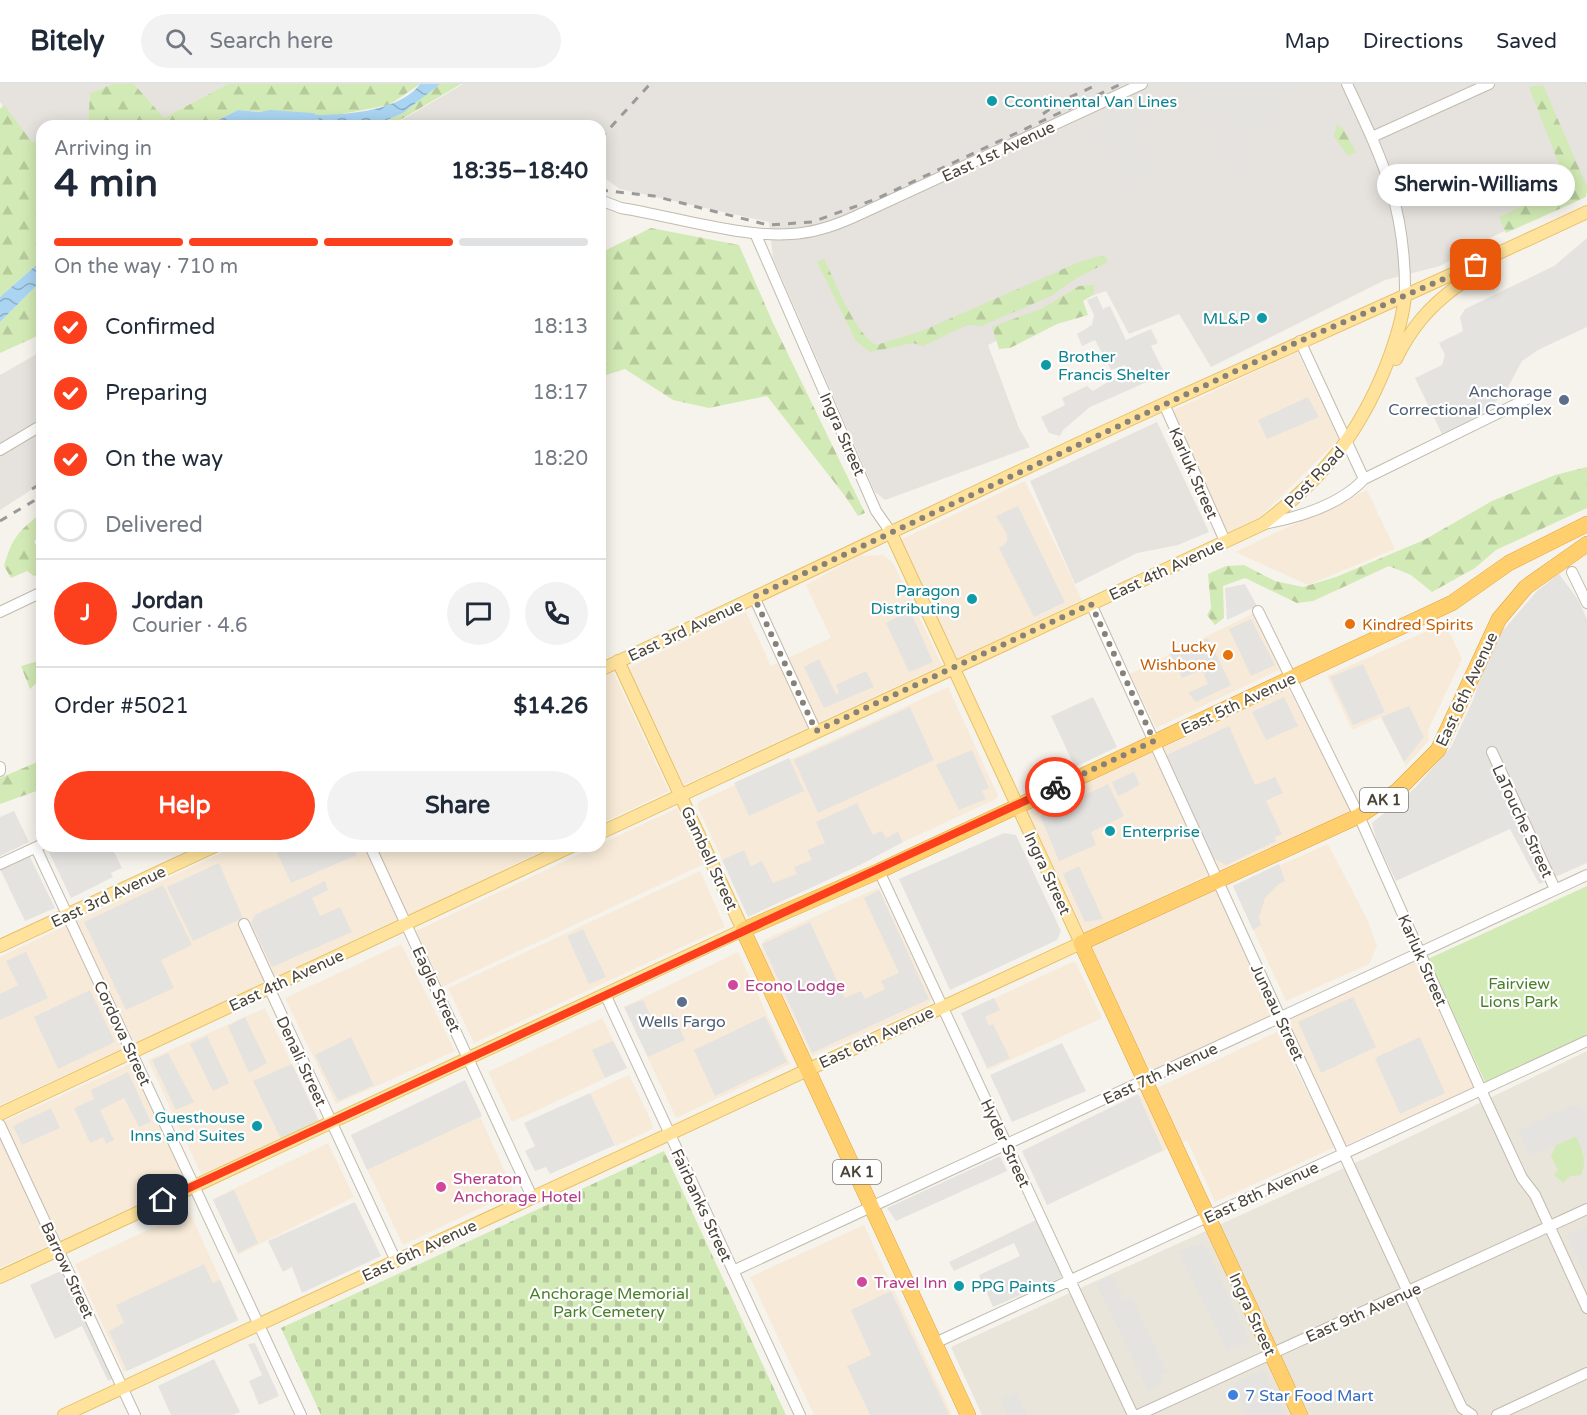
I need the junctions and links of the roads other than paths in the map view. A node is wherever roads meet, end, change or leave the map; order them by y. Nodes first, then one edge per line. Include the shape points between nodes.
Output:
1 (1142, 84) edge
2 (1347, 84) edge
3 (1489, 84) edge
4 (1372, 137) junction
5 (606, 202) edge
6 (1587, 212) edge
7 (755, 233) junction
8 (1491, 258) junction
9 (1405, 295) junction
10 (1300, 341) junction
11 (1533, 396) dead end
12 (1164, 404) junction
13 (36, 429) edge
14 (1347, 442) junction
15 (0, 450) edge
16 (1364, 479) junction
17 (1263, 524) junction
18 (1587, 524) edge
19 (890, 531) junction
20 (1225, 541) junction
21 (1587, 544) edge
22 (856, 548) junction
23 (903, 562) junction
24 (1572, 572) dead end
25 (36, 595) edge
26 (754, 597) junction
27 (1587, 603) edge
28 (1091, 604) junction
29 (1258, 611) dead end
30 (0, 612) edge
31 (618, 662) junction
32 (606, 667) edge
33 (952, 668) junction
34 (1291, 678) junction
35 (816, 731) junction
36 (1154, 741) junction
37 (1492, 752) dead end
38 (680, 794) junction
39 (1016, 806) junction
40 (1359, 816) junction
41 (606, 830) edge
42 (36, 847) edge
43 (41, 852) edge
44 (202, 852) edge
45 (373, 852) edge
46 (559, 852) edge
47 (0, 864) edge
48 (879, 871) junction
49 (1587, 874) edge
50 (1217, 879) junction
51 (1555, 890) junction
52 (67, 915) junction
53 (244, 924) dead end
54 (407, 924) junction
55 (743, 930) junction
56 (1081, 943) junction
57 (0, 946) edge
58 (1419, 953) junction
59 (272, 985) junction
60 (605, 994) junction
61 (942, 1006) junction
62 (1280, 1017) junction
63 (1587, 1041) edge
64 (133, 1052) junction
65 (469, 1058) junction
66 (808, 1068) junction
67 (1146, 1080) junction
68 (1481, 1089) junction
69 (0, 1114) edge
70 (330, 1122) junction
71 (0, 1125) edge
72 (669, 1133) junction
73 (1006, 1144) junction
74 (1345, 1153) junction
75 (194, 1186) junction
76 (532, 1197) junction
77 (873, 1207) junction
78 (1587, 1209) edge
79 (1207, 1217) junction
80 (1550, 1227) junction
81 (59, 1250) junction
82 (396, 1261) junction
83 (733, 1271) junction
84 (0, 1277) edge
85 (1070, 1281) junction
86 (1409, 1292) junction
87 (1587, 1308) edge
88 (260, 1326) junction
89 (935, 1343) junction
90 (1271, 1353) junction
91 (1587, 1373) edge
92 (122, 1387) junction
93 (64, 1415) edge
94 (135, 1415) edge
95 (301, 1415) edge
96 (800, 1415) edge
97 (968, 1415) edge
98 (1133, 1415) edge
99 (1138, 1415) edge
100 (1300, 1415) edge
101 (1472, 1415) edge
102 (1497, 1415) edge

1 - 7 street, East 1st Avenue via 828,228
2 - 4 street, Post Road
3 - 4 street
4 - 9 street, Post Road via 1398,210
5 - 7 street, East 1st Avenue
6 - 8 main road, East 3rd Avenue
7 - 19 street, Ingra Street via 876,511
8 - 9 main road, East 3rd Avenue
8 - 14 main road via 1478,275 1434,304 1416,324 1375,405
9 - 10 main road, East 3rd Avenue
9 - 14 main road, Post Road via 1398,334 1380,382
10 - 12 main road, East 3rd Avenue
10 - 14 street
11 - 16 street, East 4th Avenue
12 - 19 main road, East 3rd Avenue
12 - 20 street, Karluk Street
13 - 15 street
14 - 16 street
14 - 17 main road, Post Road via 1304,491
16 - 17 street, East 4th Avenue via 1353,490 1292,519
17 - 20 main road, East 4th Avenue
18 - 34 highway, East 5th Avenue via 1509,564 1452,603
19 - 22 main road, East 3rd Avenue
19 - 23 main road, Ingra Street
20 - 28 main road, East 4th Avenue
21 - 40 highway, East 6th Avenue / AK 1 via 1526,587 1512,603 1499,619 1438,750 1397,791
22 - 23 main road via 887,544
22 - 26 main road, East 3rd Avenue
23 - 33 main road, Ingra Street
24 - 27 street
25 - 30 street
26 - 31 main road, East 3rd Avenue
26 - 35 street
28 - 33 main road, East 4th Avenue
28 - 36 street, Juneau Street
29 - 34 street, Karluk Street
31 - 32 main road, East 3rd Avenue
31 - 38 main road, Gambell Street
33 - 35 main road, East 4th Avenue
33 - 39 main road, Ingra Street
34 - 36 highway, East 5th Avenue
34 - 40 street, Karluk Street
35 - 38 main road, East 4th Avenue
36 - 39 highway, East 5th Avenue
36 - 50 street, Juneau Street
37 - 51 street, LaTouche Street
38 - 41 main road, East 4th Avenue
38 - 55 main road, Gambell Street
39 - 48 highway, East 5th Avenue
39 - 56 main road, Ingra Street
40 - 50 highway, East 6th Avenue / AK 1
40 - 58 street, Karluk Street
42 - 47 street
43 - 52 street, Cordova Street
44 - 52 main road, East 3rd Avenue
45 - 54 street, Eagle Street
46 - 54 main road, East 4th Avenue
48 - 55 highway, East 5th Avenue
48 - 61 street, Hyder Street
49 - 51 street, East 7th Avenue
50 - 56 highway, East 6th Avenue / AK 1
50 - 62 street, Juneau Street
51 - 58 street, East 7th Avenue
52 - 57 main road, East 3rd Avenue
52 - 64 street, Cordova Street
53 - 59 street, Denali Street
54 - 59 main road, East 4th Avenue
54 - 65 street, Eagle Street
55 - 60 main road, East 5th Avenue
55 - 66 highway, Gambell Street / AK 1
56 - 61 main road, East 6th Avenue
56 - 67 highway, Ingra Street
58 - 62 street, East 7th Avenue
58 - 68 street, Karluk Street
59 - 64 main road, East 4th Avenue
59 - 70 street, Denali Street via 272,994
60 - 65 main road, East 5th Avenue
60 - 72 street, Fairbanks Street
61 - 66 main road, East 6th Avenue
61 - 73 street, Hyder Street
62 - 67 street, East 7th Avenue
62 - 74 street, Juneau Street
63 - 68 street, East 8th Avenue
64 - 69 main road, East 4th Avenue
64 - 75 street, Cordova Street
65 - 70 main road, East 5th Avenue
65 - 76 street, Eagle Street
66 - 72 main road, East 6th Avenue
66 - 77 highway, Gambell Street / AK 1
67 - 73 street, East 7th Avenue
67 - 79 highway, Ingra Street
68 - 74 street, East 8th Avenue
68 - 80 street, Karluk Street via 1522,1178 1536,1195
70 - 75 main road, East 5th Avenue
70 - 82 street, Denali Street
71 - 81 street, Barrow Street
72 - 76 main road, East 6th Avenue
72 - 83 street, Fairbanks Street
73 - 77 street, East 7th Avenue
73 - 85 street, Hyder Street
74 - 79 street, East 8th Avenue
74 - 86 street, Juneau Street
75 - 81 main road, East 5th Avenue
75 - 88 street, Cordova Street
76 - 82 main road, East 6th Avenue
77 - 83 street, East 7th Avenue
77 - 89 highway, Gambell Street / AK 1
78 - 80 street, East 9th Avenue
79 - 85 street, East 8th Avenue
79 - 90 highway, Ingra Street
80 - 86 street, East 9th Avenue
80 - 87 street, Karluk Street
81 - 84 main road, East 5th Avenue
81 - 92 street, Barrow Street
82 - 88 main road, East 6th Avenue
83 - 96 street, Fairbanks Street
85 - 89 street, East 8th Avenue
85 - 98 street, Hyder Street
86 - 90 street, East 9th Avenue
86 - 101 street, Juneau Street via 1462,1408
88 - 92 main road, East 6th Avenue
88 - 95 street, Cordova Street
89 - 97 highway, Gambell Street / AK 1
90 - 99 street, East 9th Avenue
90 - 100 highway, Ingra Street
91 - 102 street
92 - 93 main road, East 6th Avenue
92 - 94 street, Barrow Street

